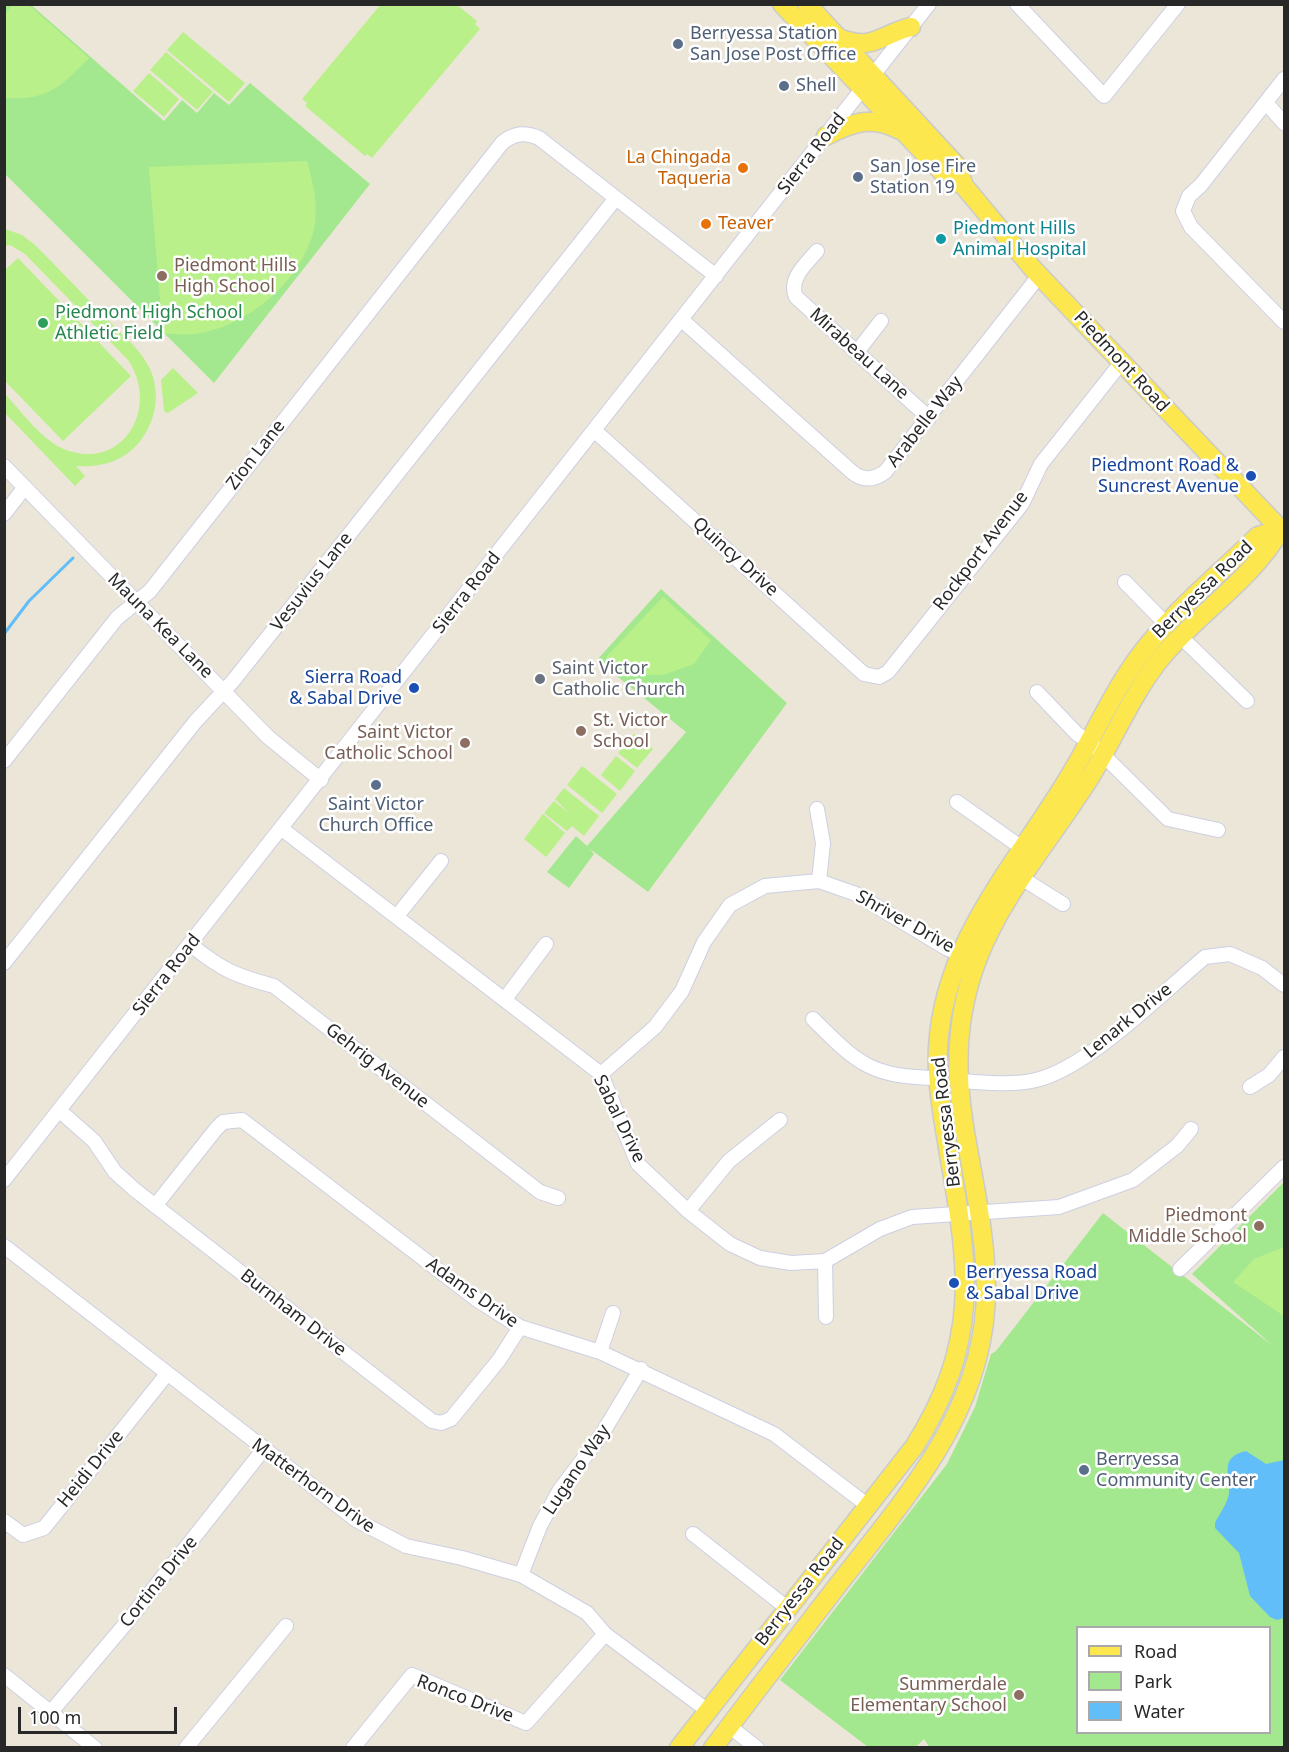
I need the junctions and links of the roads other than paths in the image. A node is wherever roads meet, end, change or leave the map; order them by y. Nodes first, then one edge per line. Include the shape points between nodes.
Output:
1 (782, 4) edge
2 (807, 4) edge
3 (929, 4) edge
4 (1017, 4) edge
5 (1178, 4) edge
6 (911, 27) junction
7 (837, 37) junction
8 (1284, 79) edge
9 (868, 82) junction
10 (1266, 103) junction
11 (1284, 123) edge
12 (907, 134) junction
13 (826, 136) junction
14 (964, 186) junction
15 (616, 198) junction
16 (817, 251) dead end
17 (716, 276) junction
18 (1040, 276) junction
19 (682, 320) junction
20 (881, 321) dead end
21 (1284, 322) edge
22 (857, 352) junction
23 (1121, 363) junction
24 (929, 418) junction
25 (594, 430) junction
26 (4, 466) edge
27 (25, 487) junction
28 (4, 514) edge
29 (1283, 529) edge
30 (1125, 582) dead end
31 (135, 603) junction
32 (1173, 630) junction
33 (879, 677) joint
34 (224, 691) junction
35 (1037, 692) dead end
36 (1248, 701) dead end
37 (1090, 742) junction
38 (1104, 755) junction
39 (4, 761) edge
40 (321, 780) junction
41 (957, 802) dead end
42 (817, 809) dead end
43 (282, 829) junction
44 (1218, 830) dead end
45 (1022, 848) junction
46 (441, 861) dead end
47 (1023, 879) junction
48 (819, 881) junction
49 (1063, 904) dead end
50 (397, 916) junction
51 (546, 944) dead end
52 (190, 945) junction
53 (959, 953) junction
54 (977, 960) junction
55 (4, 963) edge
56 (1284, 985) edge
57 (505, 999) junction
58 (813, 1019) dead end
59 (1284, 1057) edge
60 (601, 1074) junction
61 (939, 1078) junction
62 (958, 1081) junction
63 (1250, 1087) dead end
64 (60, 1110) junction
65 (780, 1120) dead end
66 (1191, 1129) dead end
67 (1284, 1167) edge
68 (4, 1180) edge
69 (558, 1198) dead end
70 (155, 1206) junction
71 (688, 1211) junction
72 (979, 1213) junction
73 (959, 1214) junction
74 (4, 1246) edge
75 (825, 1261) junction
76 (1180, 1269) dead end
77 (613, 1313) dead end
78 (826, 1317) dead end
79 (520, 1327) junction
80 (600, 1352) junction
81 (641, 1370) junction
82 (167, 1374) junction
83 (263, 1450) junction
84 (903, 1461) junction
85 (867, 1505) junction
86 (890, 1520) junction
87 (4, 1521) edge
88 (693, 1534) dead end
89 (521, 1575) junction
90 (787, 1608) junction
91 (820, 1609) junction
92 (286, 1626) dead end
93 (605, 1634) junction
94 (4, 1676) edge
95 (708, 1711) junction
96 (51, 1712) junction
97 (729, 1726) junction
98 (95, 1748) edge
99 (186, 1748) edge
100 (353, 1748) edge
101 (680, 1748) edge
102 (713, 1748) edge
103 (757, 1748) edge

1 - 9 main road, Piedmont Road
2 - 7 main road, Piedmont Road
3 - 6 street, Sierra Road
4 - 5 street via 1104,96
6 - 7 main road via 870,44
6 - 9 street, Sierra Road
7 - 9 main road, Piedmont Road
8 - 10 street
9 - 12 main road, Piedmont Road
9 - 13 street, Sierra Road
9 - 14 main road, Piedmont Road via 957,166
10 - 11 street
10 - 21 street via 1189,196 1183,212 1191,226
12 - 13 main road via 867,120
12 - 14 main road, Piedmont Road via 946,176
13 - 17 street, Sierra Road
14 - 18 main road, Piedmont Road
15 - 17 street
15 - 31 street, Zion Lane via 539,138 519,133 502,143 150,591
15 - 34 street, Vesuvius Lane
16 - 22 street, Mirabeau Lane via 796,278 796,297
17 - 19 street, Sierra Road
18 - 23 main road, Piedmont Road
18 - 24 street, Arabelle Way
19 - 24 street, Arabelle Way via 856,476 872,479 885,472
19 - 25 street, Sierra Road
20 - 22 street
22 - 24 street, Mirabeau Lane
23 - 29 main road, Piedmont Road
23 - 33 street, Rockport Avenue via 1041,464 1022,504 888,672
25 - 33 street, Quincy Drive via 864,674
25 - 40 street, Sierra Road
26 - 27 street, Mauna Kea Lane
27 - 28 street
27 - 31 street, Mauna Kea Lane
29 - 32 main road, Berryessa Road via 1270,549
30 - 32 street
31 - 34 street, Mauna Kea Lane
31 - 39 street, Zion Lane via 117,618
32 - 36 street
32 - 37 main road, Berryessa Road via 1130,669
32 - 38 main road, Berryessa Road
34 - 40 street, Mauna Kea Lane via 268,737
34 - 55 street, Vesuvius Lane via 195,722
35 - 37 street via 1077,734
37 - 38 street
37 - 45 main road, Berryessa Road
38 - 44 street via 1168,819
38 - 47 main road, Berryessa Road
40 - 43 street, Sierra Road
41 - 45 street
42 - 48 street via 823,843
43 - 50 street, Sabal Drive
43 - 52 street, Sierra Road
45 - 53 main road, Berryessa Road via 989,896
46 - 50 street
47 - 49 street
47 - 54 main road, Berryessa Road
48 - 53 street, Shriver Drive via 856,894
48 - 60 street, Shriver Drive via 765,886 730,905 704,942 682,991 656,1027
50 - 57 street, Sabal Drive
51 - 57 street
52 - 64 street, Sierra Road
52 - 69 street, Gehrig Avenue via 235,976 274,986 540,1192
53 - 54 street, Shriver Drive
53 - 61 main road, Berryessa Road via 946,995 938,1046
54 - 62 main road, Berryessa Road via 960,1022
56 - 62 street, Lenark Drive via 1262,968 1230,954 1205,957 1087,1056 1062,1072 1034,1081
57 - 60 street, Sabal Drive
58 - 61 street via 850,1057 880,1072
59 - 63 street via 1269,1075
60 - 71 street, Sabal Drive via 638,1164
61 - 73 main road, Berryessa Road
62 - 72 main road, Berryessa Road
64 - 68 street, Sierra Road
64 - 70 street, Burnham Drive via 94,1141 115,1172
65 - 71 street via 729,1161
66 - 72 street, Sabal Drive via 1177,1146 1133,1180 1059,1207
67 - 76 street
70 - 79 street, Adams Drive via 216,1128 232,1119 242,1120 476,1299
70 - 79 street, Burnham Drive via 432,1421 451,1419
71 - 75 street, Sabal Drive via 730,1244 760,1258 791,1263
72 - 73 street, Sabal Drive
72 - 86 main road, Berryessa Road via 987,1290 971,1380 941,1448
73 - 75 street, Sabal Drive via 912,1217 880,1229
73 - 84 main road, Berryessa Road via 966,1287 960,1341 932,1416
74 - 82 street, Matterhorn Drive
75 - 78 street
77 - 80 street
79 - 80 street, Adams Drive
80 - 81 street, Adams Drive
81 - 85 street, Adams Drive via 774,1434
81 - 89 street, Lugano Way via 602,1434 559,1491
82 - 83 street, Matterhorn Drive
82 - 87 street, Heidi Drive via 44,1528 23,1535
83 - 89 street, Matterhorn Drive via 356,1520 389,1539
83 - 96 street, Cortina Drive
84 - 85 main road, Berryessa Road
84 - 86 main road via 901,1477 886,1502
85 - 90 main road, Berryessa Road
85 - 91 main road via 864,1537 835,1575
86 - 91 main road, Berryessa Road
88 - 90 street
89 - 93 street, Matterhorn Drive via 587,1613
90 - 95 main road, Berryessa Road
91 - 97 main road, Berryessa Road
92 - 99 street
93 - 95 street, Matterhorn Drive
93 - 100 street, Ronco Drive via 526,1723 412,1675
94 - 96 street
95 - 101 main road, Berryessa Road
96 - 98 street
97 - 102 main road, Berryessa Road
97 - 103 street

